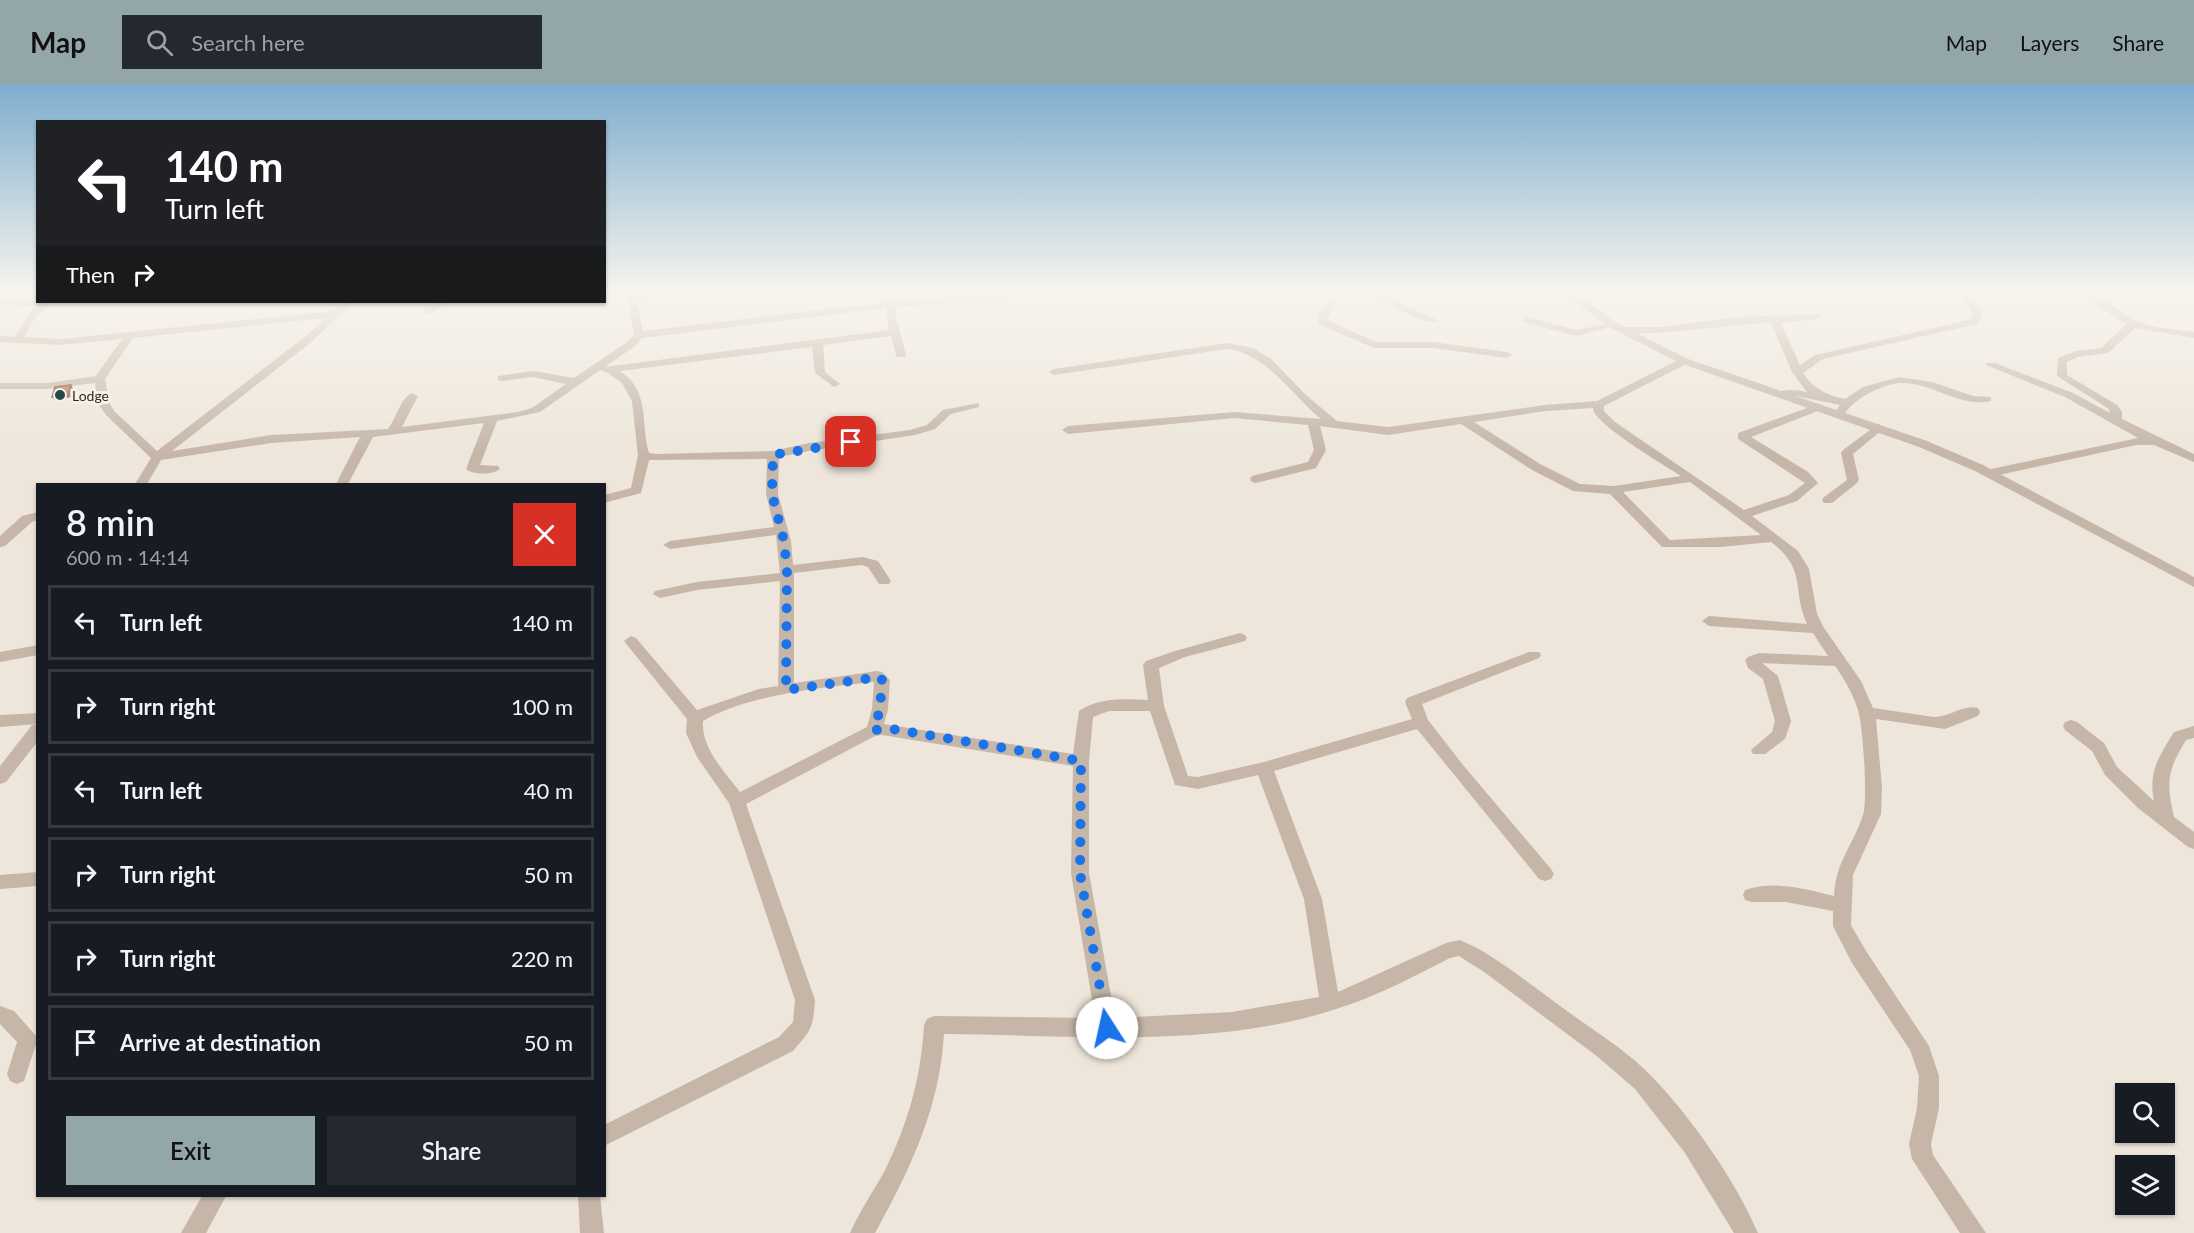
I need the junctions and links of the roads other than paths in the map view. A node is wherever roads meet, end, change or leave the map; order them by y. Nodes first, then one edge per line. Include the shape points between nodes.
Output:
1 (122, 347) edge
2 (299, 347) edge
3 (627, 347) edge
4 (783, 347) edge
5 (817, 347) edge
6 (898, 347) edge
7 (1223, 347) edge
8 (1242, 347) edge
9 (1445, 347) edge
10 (1655, 347) edge
11 (1787, 347) edge
12 (1865, 347) edge
13 (2107, 347) edge
14 (901, 355) dead end
15 (1507, 355) dead end
16 (1684, 361) junction
17 (1990, 364) dead end
18 (611, 370) junction
19 (593, 371) junction
20 (1054, 372) dead end
21 (1797, 372) junction
22 (502, 378) dead end
23 (100, 379) junction
24 (576, 382) junction
25 (834, 384) dead end
26 (0, 386) edge
27 (412, 396) dead end
28 (1987, 399) dead end
29 (1599, 404) junction
30 (975, 405) dead end
31 (1831, 406) junction
32 (1461, 419) junction
33 (491, 420) junction
34 (2116, 421) junction
35 (1313, 423) junction
36 (1333, 424) junction
37 (1878, 428) junction
38 (1068, 430) dead end
39 (391, 432) junction
40 (368, 434) junction
41 (2160, 443) junction
42 (644, 455) junction
43 (773, 455) junction
44 (158, 457) junction
45 (2194, 458) edge
46 (494, 469) dead end
47 (1990, 473) junction
48 (1692, 478) junction
49 (1256, 479) dead end
50 (142, 483) edge
51 (343, 483) edge
52 (1614, 490) junction
53 (606, 499) edge
54 (1828, 500) dead end
55 (1742, 515) junction
56 (36, 517) edge
57 (781, 530) junction
58 (1774, 538) junction
59 (0, 543) edge
60 (670, 545) dead end
61 (787, 573) junction
62 (884, 581) dead end
63 (2194, 583) edge
64 (660, 594) dead end
65 (1709, 621) dead end
66 (1817, 629) junction
67 (1240, 638) dead end
68 (631, 641) dead end
69 (36, 650) edge
70 (1534, 655) dead end
71 (0, 657) edge
72 (1807, 660) junction
73 (1839, 661) junction
74 (1770, 676) junction
75 (786, 690) junction
76 (1156, 706) junction
77 (1867, 712) junction
78 (1972, 712) dead end
79 (36, 718) edge
80 (694, 718) junction
81 (0, 722) edge
82 (1421, 722) junction
83 (2071, 726) dead end
84 (874, 730) junction
85 (36, 732) edge
86 (2194, 732) edge
87 (1759, 750) dead end
88 (1081, 761) junction
89 (1264, 768) junction
90 (0, 778) edge
91 (737, 801) junction
92 (2166, 820) junction
93 (2194, 842) edge
94 (1545, 874) dead end
95 (36, 879) edge
96 (0, 882) edge
97 (1752, 895) dead end
98 (1841, 905) junction
99 (1330, 1003) junction
100 (0, 1015) edge
101 (1107, 1028) junction
102 (17, 1074) dead end
103 (606, 1135) edge
104 (214, 1197) edge
105 (589, 1197) edge
106 (193, 1233) edge
107 (592, 1233) edge
108 (862, 1233) edge
109 (1746, 1233) edge
110 (1974, 1233) edge

1 - 23 street
2 - 44 street
3 - 19 street
4 - 18 street
5 - 25 street via 820,373
6 - 14 street
7 - 20 street
8 - 36 street via 1263,357
9 - 15 street
10 - 16 street
11 - 21 street
12 - 21 street via 1819,357
13 - 34 street via 2104,351 2062,360 2062,376 2113,407
16 - 29 street
16 - 31 street via 1780,395
17 - 34 street via 2069,395
18 - 19 street
18 - 42 street via 630,384 634,392
19 - 24 street
21 - 31 street via 1806,387
22 - 24 street via 533,374
23 - 26 street via 48,386
23 - 44 street via 103,402 110,413
24 - 33 street via 536,410
27 - 39 street
28 - 31 street via 1972,399 1928,384 1899,380 1867,389
29 - 32 street
29 - 48 street via 1598,412 1611,424
30 - 43 street via 946,412 922,431
31 - 37 street
31 - 55 street via 1742,436 1812,483 1793,498
32 - 36 street via 1388,431
32 - 52 street via 1560,481 1577,488
33 - 39 street
33 - 46 street via 472,469
34 - 41 street
35 - 36 street
35 - 38 street via 1226,415
35 - 49 street via 1322,445 1311,465
37 - 47 street
37 - 54 street via 1847,453 1853,480
39 - 40 street
40 - 44 street via 271,439
40 - 51 street
41 - 45 street
41 - 47 street via 2136,441
42 - 43 street via 667,459
42 - 53 street via 637,490
43 - 57 street via 772,494
44 - 50 street
47 - 63 street
48 - 52 street
48 - 55 street
52 - 58 street via 1667,544
55 - 58 street
56 - 59 street via 27,519
57 - 60 street
57 - 61 street
58 - 66 street via 1798,560
61 - 62 street via 863,561 873,564
61 - 64 street
61 - 75 street
65 - 66 street
66 - 73 street
67 - 76 street via 1151,665
68 - 80 street
69 - 71 street
70 - 82 street via 1413,702
72 - 73 street
72 - 74 street
72 - 74 street via 1752,660
73 - 77 street via 1856,685
74 - 87 street via 1783,721 1779,735
75 - 80 street via 764,693
75 - 84 street via 880,677 880,709
76 - 88 street via 1091,709 1085,715
76 - 89 street via 1181,781 1198,783
77 - 78 street via 1934,723 1945,723
77 - 98 street via 1873,752 1872,813 1844,875
79 - 81 street
80 - 91 street via 694,733 705,757
82 - 89 street
82 - 94 street
83 - 92 street via 2098,747 2111,771
84 - 88 street via 892,729
84 - 91 street
85 - 90 street
86 - 92 street via 2180,736 2159,771
88 - 101 street via 1080,873
89 - 99 street via 1313,899
91 - 103 street via 805,1000 803,1025 786,1044
92 - 93 street
95 - 96 street
97 - 98 street via 1794,894
98 - 110 street via 1842,926 1919,1046 1929,1076 1928,1108 1920,1144 1923,1159
99 - 101 street via 1206,1023
99 - 109 street via 1446,951 1460,948 1471,953 1628,1068 1694,1150
100 - 102 street via 7,1017 28,1040
101 - 108 street via 934,1024 932,1064 924,1101 894,1179
104 - 106 street
105 - 107 street

